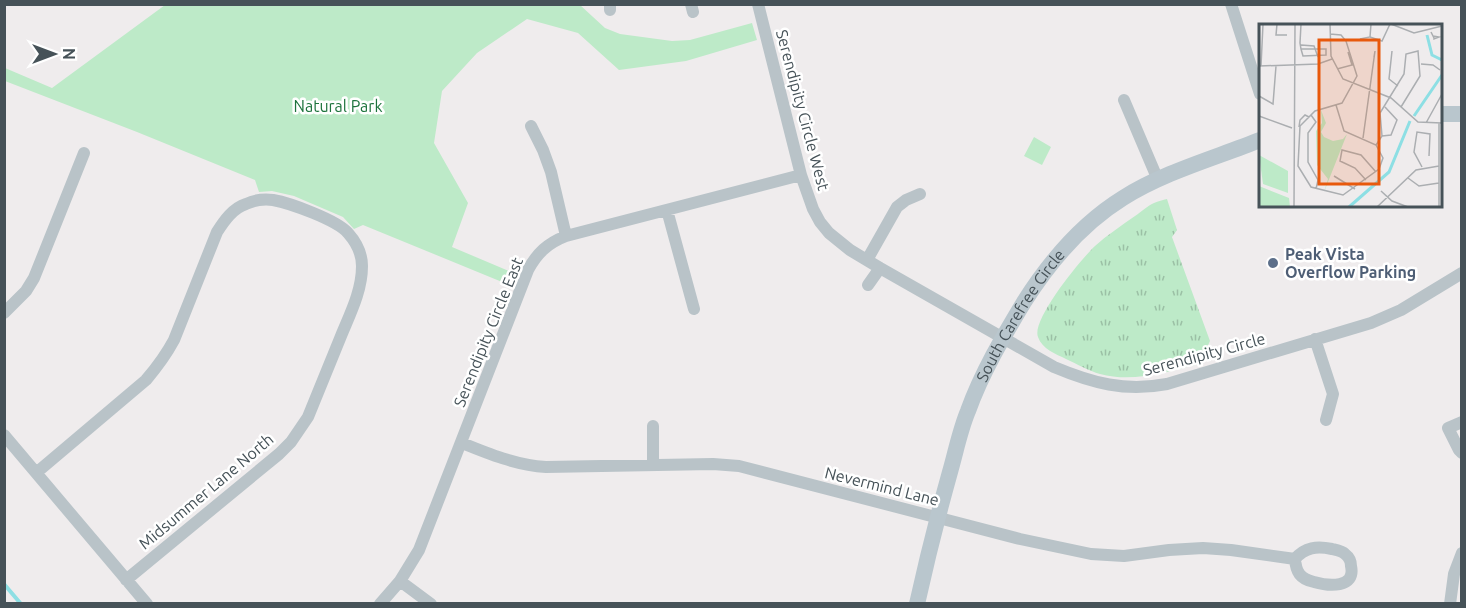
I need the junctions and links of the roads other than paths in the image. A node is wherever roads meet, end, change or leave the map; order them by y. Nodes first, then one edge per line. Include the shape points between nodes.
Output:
1 (758, 4) edge
2 (1231, 4) edge
3 (1259, 91) edge
4 (1124, 100) dead end
5 (1442, 114) edge
6 (1461, 114) edge
7 (531, 126) dead end
8 (1259, 140) edge
9 (84, 153) dead end
10 (801, 175) junction
11 (1158, 180) junction
12 (920, 194) dead end
13 (668, 210) junction
14 (566, 237) junction
15 (867, 260) junction
16 (880, 268) junction
17 (1460, 278) edge
18 (868, 285) dead end
19 (694, 309) dead end
20 (4, 313) edge
21 (1002, 337) junction
22 (1316, 339) junction
23 (1326, 420) dead end
24 (1461, 422) edge
25 (653, 426) dead end
26 (4, 435) edge
27 (462, 444) junction
28 (1461, 453) edge
29 (653, 464) junction
30 (36, 473) junction
31 (938, 517) junction
32 (1461, 554) edge
33 (1295, 560) junction
34 (126, 579) junction
35 (400, 581) junction
36 (147, 603) edge
37 (380, 603) edge
38 (431, 603) edge
39 (917, 603) edge
40 (1450, 603) edge

1 - 10 street, Serendipity Circle West
2 - 3 street
4 - 11 street
5 - 6 main road
7 - 14 street via 551,172
8 - 11 main road, South Carefree Circle
9 - 20 street via 34,278
10 - 13 street, Serendipity Circle East
10 - 15 street, Serendipity Circle West via 820,222 849,250
11 - 21 main road, South Carefree Circle via 1123,198 1068,242
12 - 15 street via 897,207
13 - 14 street, Serendipity Circle East
13 - 19 street
14 - 27 street, Serendipity Circle East via 553,241 531,264
15 - 16 street, Serendipity Circle West
16 - 18 street
16 - 21 street, Serendipity Circle West
17 - 22 street, Serendipity Circle via 1386,318
21 - 22 street, Serendipity Circle via 1079,378 1133,388 1167,384
21 - 31 main road, South Carefree Circle via 967,412
22 - 23 street via 1333,394
24 - 28 street via 1448,428
25 - 29 street
26 - 30 street
27 - 29 street, Nevermind Lane via 529,466
27 - 35 street, Serendipity Circle East via 419,550
29 - 31 street, Nevermind Lane via 740,466
30 - 34 street
30 - 34 street, Midsummer Lane North via 158,366 174,340 217,232 243,204 258,200 283,202 347,232 361,256 358,293 308,417 279,454
31 - 33 street, Nevermind Lane via 1091,554 1124,556 1203,548
31 - 39 main road, South Carefree Circle
32 - 40 street
33 - 33 street via 1296,569 1311,582 1342,584 1352,571 1346,554 1338,550 1309,548
34 - 36 street
35 - 37 street, Serendipity Circle East
35 - 38 street

